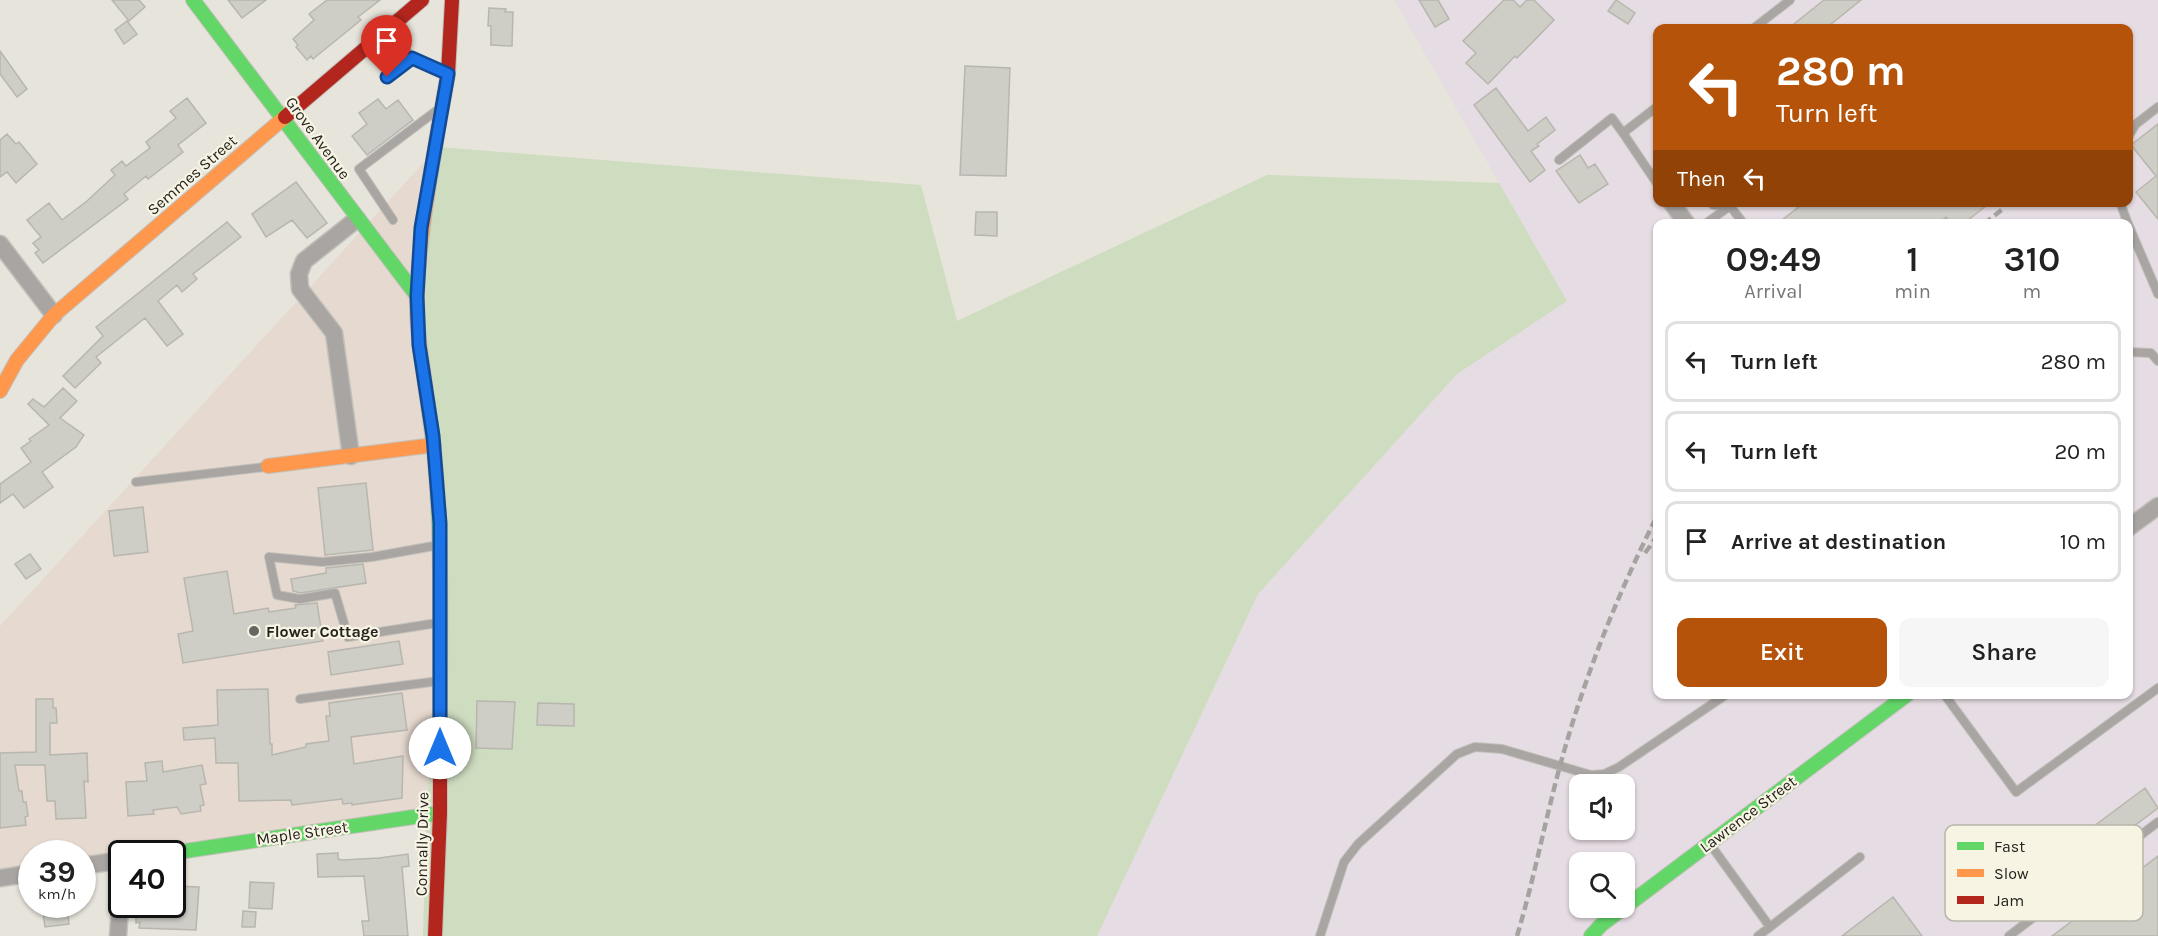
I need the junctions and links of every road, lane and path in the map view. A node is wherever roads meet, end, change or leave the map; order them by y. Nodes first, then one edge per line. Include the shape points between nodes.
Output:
1 (194, 0) edge
2 (422, 0) edge
3 (452, 0) edge
4 (1790, 0) edge
5 (1759, 24) edge
6 (389, 28) junction
7 (412, 58) junction
8 (448, 74) junction
9 (387, 77) dead end
10 (442, 107) junction
11 (2158, 107) edge
12 (1653, 110) edge
13 (283, 118) junction
14 (2133, 129) edge
15 (1623, 133) junction
16 (1559, 160) dead end
17 (1653, 177) edge
18 (1729, 207) edge
19 (1731, 207) edge
20 (357, 219) junction
21 (1712, 219) edge
22 (1740, 219) edge
23 (393, 220) dead end
24 (2133, 236) edge
25 (0, 244) edge
26 (2158, 294) edge
27 (417, 296) junction
28 (54, 315) junction
29 (2155, 350) edge
30 (2133, 352) edge
31 (2158, 361) edge
32 (0, 391) edge
33 (434, 445) junction
34 (351, 456) junction
35 (268, 466) joint
36 (136, 482) dead end
37 (2158, 506) edge
38 (2133, 524) edge
39 (440, 544) junction
40 (440, 623) junction
41 (440, 681) junction
42 (2158, 688) edge
43 (300, 699) dead end
44 (1720, 699) edge
45 (1901, 699) edge
46 (1948, 699) edge
47 (440, 813) junction
48 (2158, 822) edge
49 (2143, 833) edge
50 (1709, 844) junction
51 (186, 851) edge
52 (1860, 857) dead end
53 (18, 875) edge
54 (0, 878) edge
55 (119, 918) edge
56 (2028, 921) edge
57 (1770, 927) junction
58 (118, 936) edge
59 (435, 936) edge
60 (1320, 936) edge
61 (1591, 936) edge
62 (1758, 936) edge
63 (2008, 936) edge

1 - 13 street, Grove Avenue
2 - 6 street, Semmes Street
3 - 8 street, Connally Drive
4 - 5 lane
6 - 7 lane
6 - 13 street, Semmes Street
7 - 8 lane
7 - 9 lane
8 - 10 street, Connally Drive
10 - 23 lane via 359,169
10 - 27 street, Connally Drive via 421,228
11 - 14 lane
12 - 15 lane
13 - 20 street, Grove Avenue
13 - 28 street, Semmes Street
15 - 16 lane via 1612,118
15 - 17 lane
18 - 21 lane
19 - 22 lane
20 - 27 street, Grove Avenue
20 - 34 street via 304,261 299,274 300,289 334,333
24 - 26 lane
25 - 28 street
27 - 33 street, Connally Drive via 419,345
28 - 32 street, Semmes Street via 17,360
29 - 30 lane
29 - 31 lane
33 - 34 street
33 - 39 street, Connally Drive
34 - 35 street
35 - 36 lane
37 - 38 street
39 - 40 street, Connally Drive
39 - 40 lane via 322,562 269,557 278,595 300,599 335,593 348,637
40 - 41 street, Connally Drive
41 - 43 lane
41 - 47 street, Connally Drive
42 - 46 lane via 2016,792
44 - 60 lane via 1604,774 1591,775 1502,749 1475,747 1457,754 1358,844 1344,862
45 - 50 street, Lawrence Street
47 - 51 street, Maple Street
47 - 59 street, Connally Drive
48 - 49 lane
50 - 57 lane
50 - 61 street, Lawrence Street
52 - 57 lane
53 - 54 street
55 - 58 street
56 - 63 lane
57 - 62 lane

